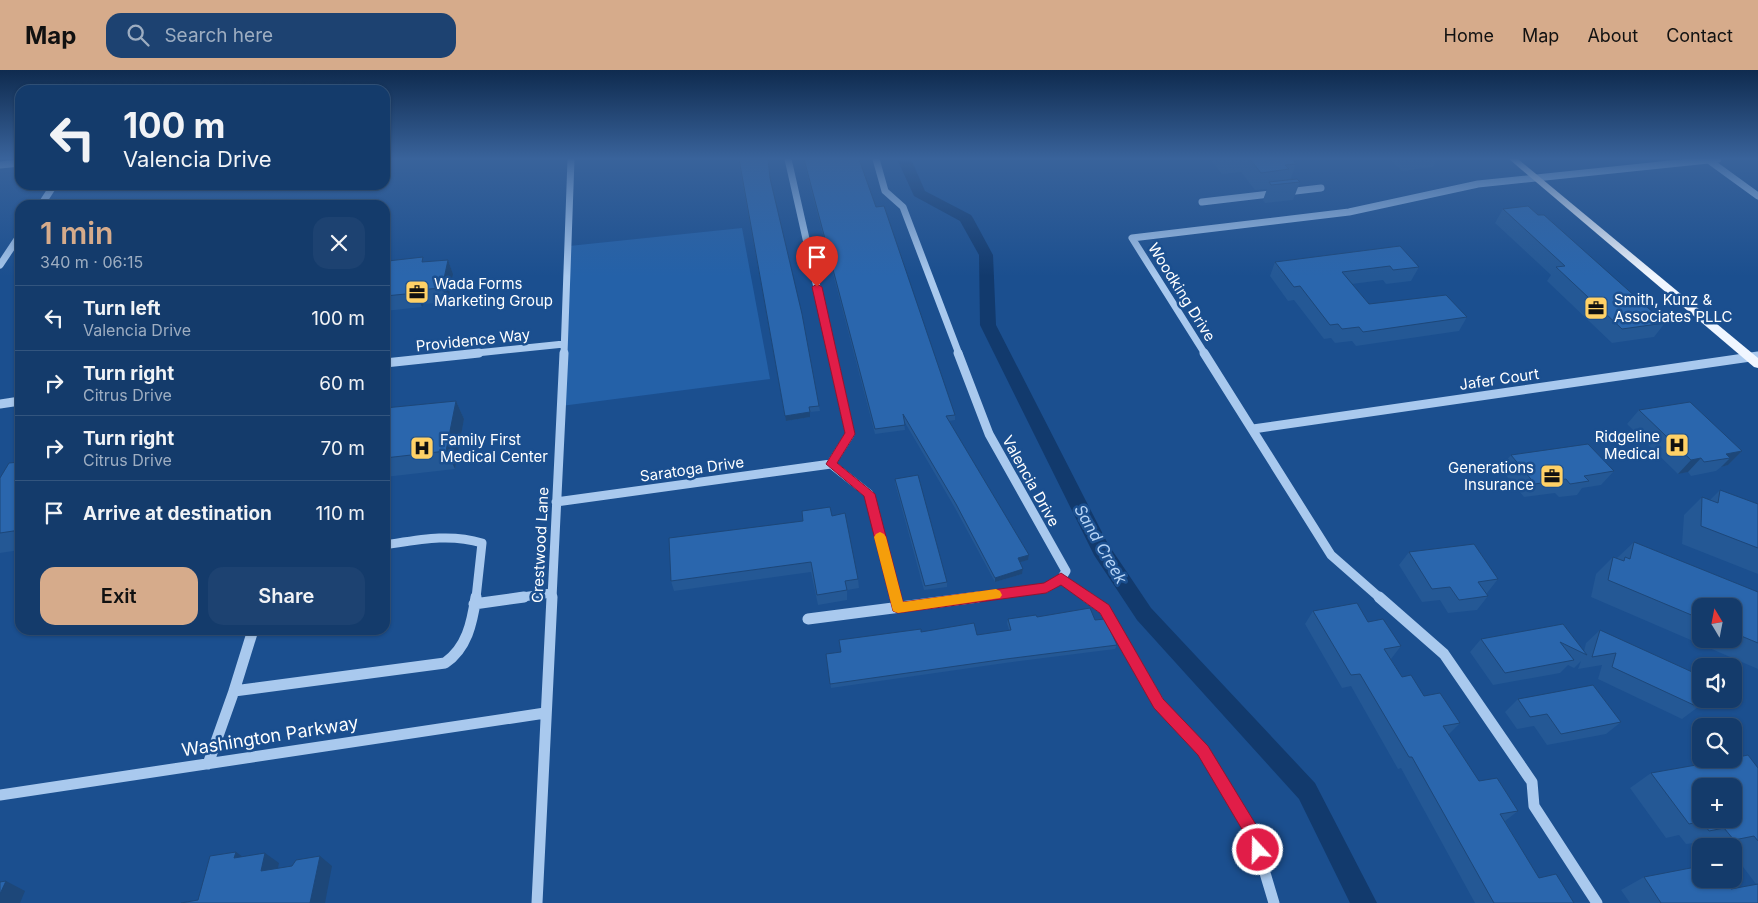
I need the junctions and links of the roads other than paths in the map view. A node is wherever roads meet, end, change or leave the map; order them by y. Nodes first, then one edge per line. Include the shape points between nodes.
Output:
1 (570, 198) edge
2 (797, 198) edge
3 (893, 198) edge
4 (1237, 198) edge
5 (1410, 198) edge
6 (1560, 198) edge
7 (1202, 202) dead end
8 (15, 242) edge
9 (0, 265) edge
10 (564, 344) junction
11 (1754, 356) edge
12 (390, 362) edge
13 (1758, 364) edge
14 (15, 402) edge
15 (0, 404) edge
16 (1253, 429) junction
17 (831, 464) junction
18 (556, 502) junction
19 (390, 544) edge
20 (1061, 578) junction
21 (551, 593) junction
22 (474, 604) junction
23 (898, 608) junction
24 (808, 619) dead end
25 (251, 635) edge
26 (234, 691) junction
27 (545, 713) junction
28 (208, 764) junction
29 (0, 795) edge
30 (537, 903) edge
31 (1274, 903) edge
32 (1597, 903) edge

1 - 10 street, Crestwood Lane
2 - 17 street via 850,434
3 - 20 street, Valencia Drive via 903,207 989,434 1066,571
4 - 7 street
5 - 16 street, Woodking Drive via 1349,212 1132,238
6 - 11 main road
8 - 9 street
10 - 12 street, Providence Way
10 - 18 street, Crestwood Lane
11 - 13 main road
11 - 16 street, Jafer Court
14 - 15 street
16 - 32 street, Woodking Drive via 1331,555 1444,654 1532,782 1534,806
17 - 18 street, Saratoga Drive
17 - 23 street via 869,494
18 - 21 street, Crestwood Lane
19 - 22 street via 457,536 482,543
20 - 23 street via 1046,588
20 - 31 street via 1104,609 1158,703 1203,751 1253,833
21 - 22 street
21 - 27 street, Crestwood Lane
22 - 26 street via 466,639 457,654 445,663
23 - 24 street
25 - 26 street
26 - 28 street
27 - 28 street, Washington Parkway
27 - 30 street, Crestwood Lane
28 - 29 street, Washington Parkway

